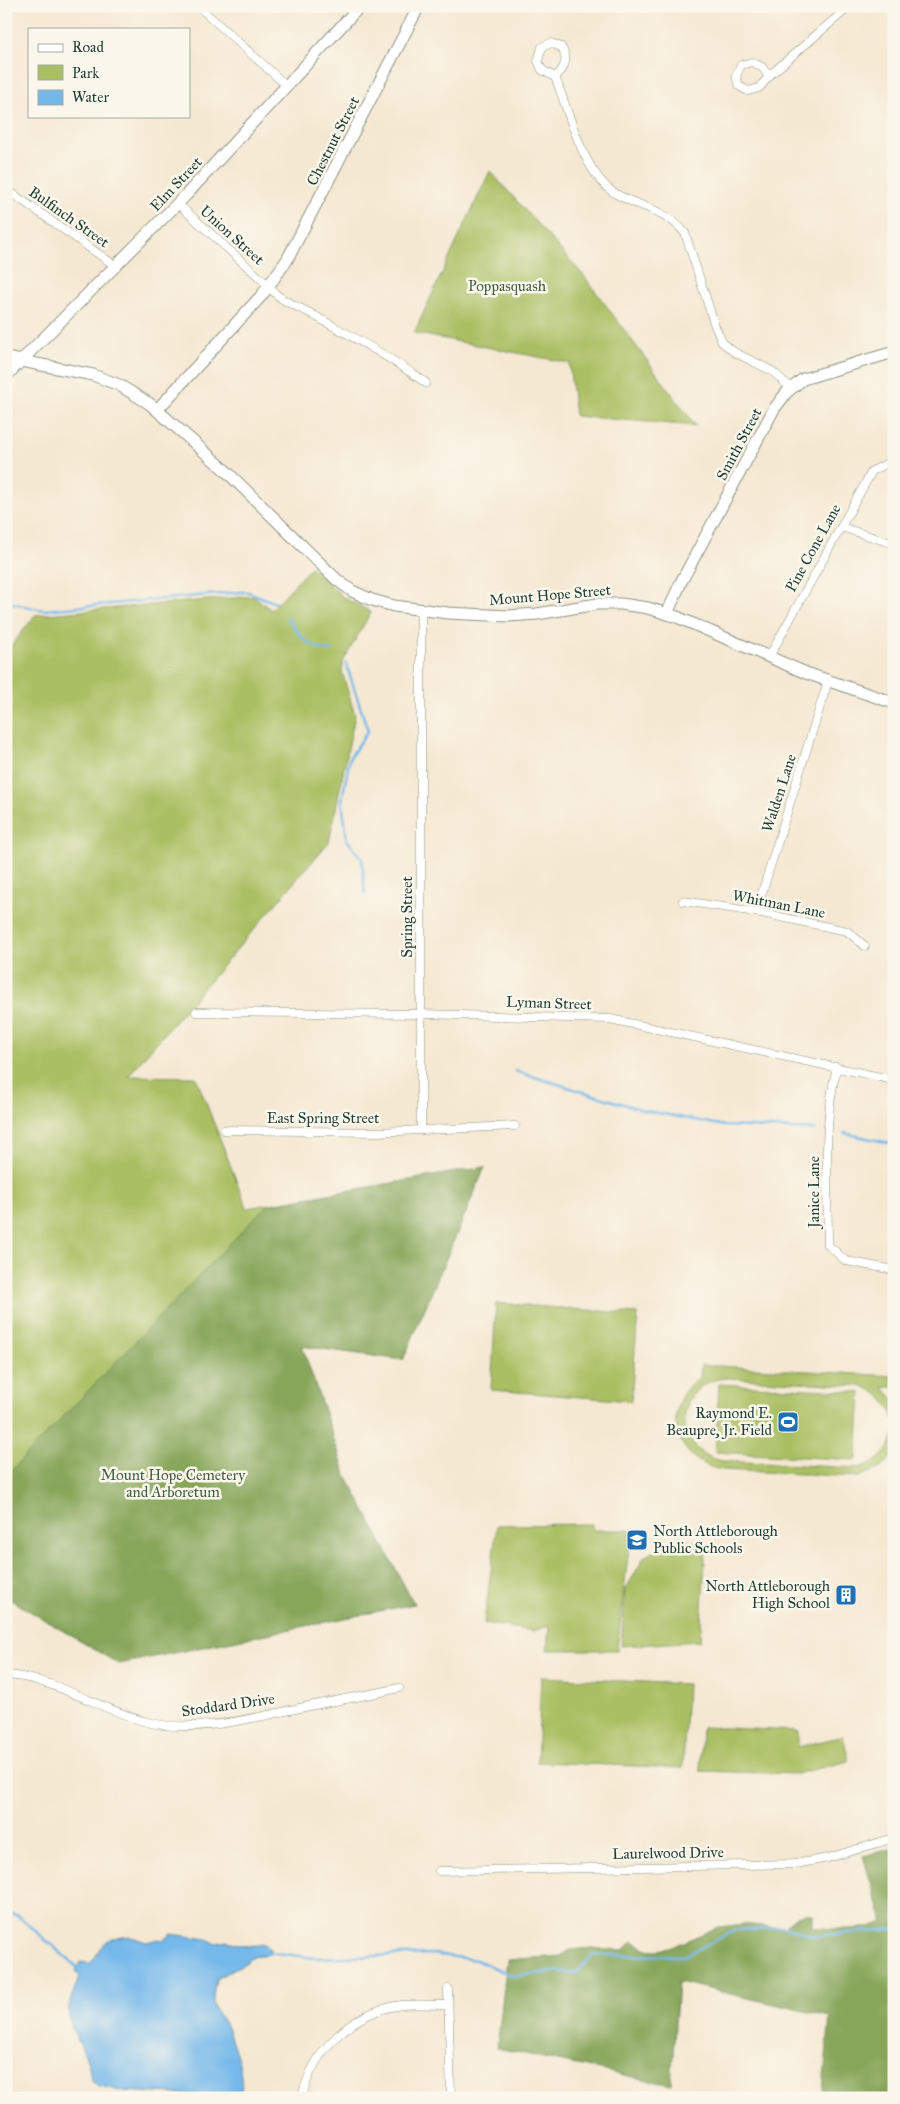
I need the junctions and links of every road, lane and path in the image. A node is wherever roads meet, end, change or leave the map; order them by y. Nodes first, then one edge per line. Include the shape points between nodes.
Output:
1 (198, 6) edge
2 (360, 6) edge
3 (420, 6) edge
4 (850, 6) edge
5 (555, 77) junction
6 (769, 77) dead end
7 (287, 86) junction
8 (6, 189) edge
9 (178, 204) junction
10 (117, 267) junction
11 (268, 286) junction
12 (894, 352) edge
13 (6, 358) edge
14 (22, 362) junction
15 (6, 376) edge
16 (426, 383) dead end
17 (792, 389) junction
18 (157, 410) junction
19 (890, 462) dead end
20 (842, 527) junction
21 (894, 544) edge
22 (421, 610) junction
23 (667, 614) junction
24 (769, 657) junction
25 (828, 681) junction
26 (894, 703) edge
27 (683, 901) dead end
28 (756, 912) junction
29 (865, 946) dead end
30 (196, 1012) dead end
31 (420, 1014) junction
32 (837, 1067) junction
33 (894, 1080) edge
34 (515, 1126) dead end
35 (224, 1130) dead end
36 (421, 1130) junction
37 (894, 1270) edge
38 (6, 1675) edge
39 (399, 1688) dead end
40 (894, 1838) edge
41 (439, 1871) dead end
42 (448, 1989) dead end
43 (448, 2005) junction
44 (6, 2095) edge
45 (38, 2098) edge
46 (302, 2098) edge
47 (452, 2098) edge

1 - 7 street
2 - 7 street, Elm Street
3 - 11 street, Chestnut Street via 287,260
4 - 6 street
5 - 5 street via 542,70 538,61 542,47 551,43 561,47 566,56 565,66
5 - 17 street via 575,135 603,183 615,193 675,221 685,234 722,342 734,352 772,371
7 - 9 street, Elm Street
8 - 10 street, Bulfinch Street
9 - 10 street, Elm Street
9 - 11 street, Union Street
10 - 14 street, Elm Street
11 - 16 street via 274,294 404,367
11 - 18 street, Chestnut Street
12 - 17 street, Smith Street via 803,379
13 - 14 street, Mount Hope Street
14 - 15 street, Elm Street
14 - 18 street, Mount Hope Street via 92,375 119,385
17 - 23 street, Smith Street via 774,409
18 - 22 street, Mount Hope Street via 224,469 336,579 372,600
19 - 20 street, Pine Cone Lane via 872,471
20 - 21 street
20 - 24 street, Pine Cone Lane
22 - 23 street, Mount Hope Street via 508,616 596,604 621,604
22 - 31 street, Spring Street
23 - 24 street, Mount Hope Street
24 - 25 street, Mount Hope Street
25 - 26 street, Mount Hope Street
25 - 28 street, Walden Lane
27 - 28 street, Whitman Lane
28 - 29 street, Whitman Lane via 847,931
30 - 31 street, Lyman Street
31 - 32 street, Lyman Street via 610,1019
31 - 36 street, Spring Street
32 - 33 street, Lyman Street
32 - 37 street, Janice Lane via 828,1122 828,1245 846,1261
34 - 36 street
35 - 36 street, East Spring Street
38 - 39 street, Stoddard Drive via 32,1680 149,1722 177,1726 231,1721
40 - 41 street, Laurelwood Drive via 828,1858 795,1864
42 - 43 street
43 - 46 street via 401,2005 372,2013 342,2031 319,2055
43 - 47 street
44 - 45 street

